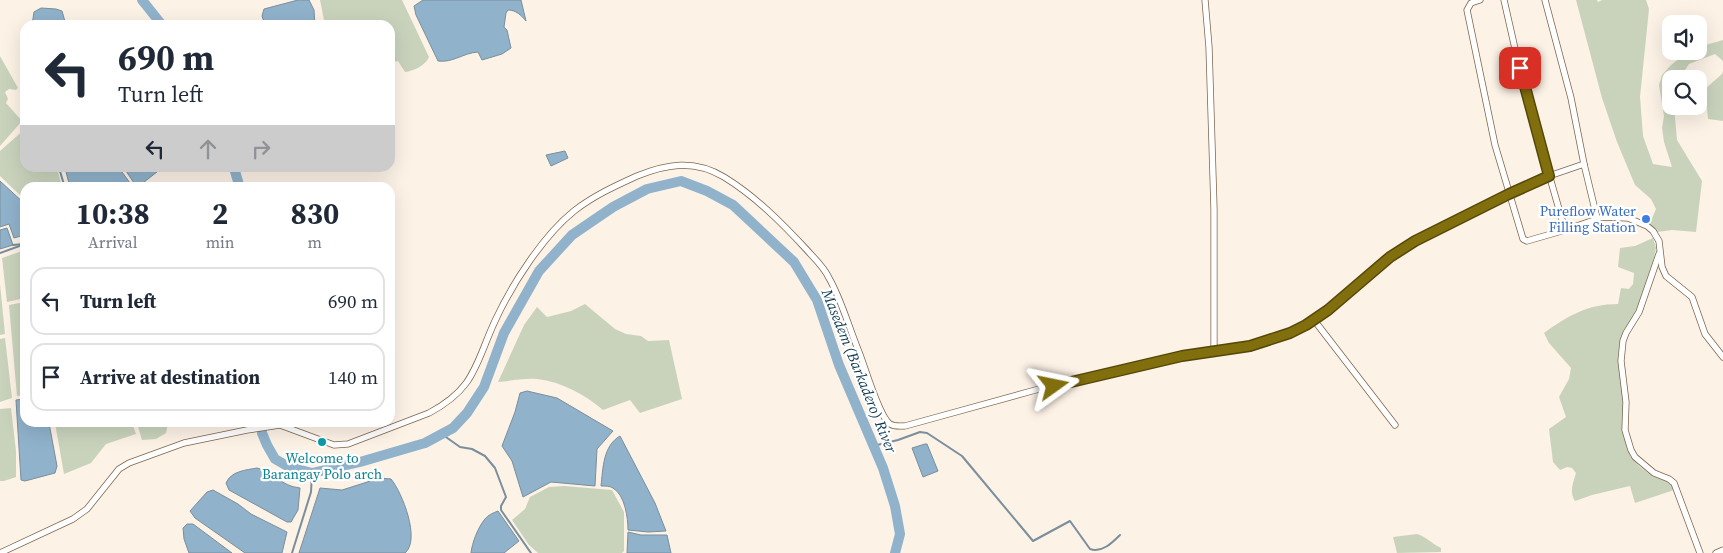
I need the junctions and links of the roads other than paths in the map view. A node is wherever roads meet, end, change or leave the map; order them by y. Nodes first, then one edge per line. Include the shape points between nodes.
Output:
1 (1205, 0) edge
2 (1480, 0) edge
3 (1504, 0) edge
4 (1545, 0) edge
5 (1584, 164) junction
6 (1549, 176) junction
7 (1509, 194) junction
8 (1597, 218) junction
9 (1565, 230) junction
10 (1660, 252) junction
11 (1314, 320) junction
12 (1214, 350) junction
13 (1723, 357) edge
14 (395, 425) edge
15 (1395, 425) dead end
16 (266, 427) edge
17 (285, 427) edge
18 (390, 427) edge
19 (1723, 550) edge
20 (0, 553) edge
21 (1700, 553) edge
22 (1716, 553) edge

1 - 12 street via 1214,209
2 - 7 street via 1470,3 1467,10 1495,145
3 - 6 street
4 - 5 street via 1571,98
5 - 6 street
5 - 8 street
6 - 7 street
6 - 9 street
7 - 9 street via 1525,240
7 - 11 street via 1390,257
8 - 9 street
8 - 10 street via 1628,218 1647,226 1657,236
10 - 13 street via 1666,276 1692,298 1705,334
10 - 21 street via 1639,312 1623,341 1625,430 1635,457 1654,473 1674,483
11 - 12 street via 1290,333 1250,346
11 - 15 street
12 - 14 street via 1039,390 905,426 889,424 878,405 837,295 819,264 775,216 730,181 707,168 675,165 643,174 602,193 573,212 536,253 506,299 477,366 464,387 429,413
16 - 20 street via 184,443 129,463 119,469 87,509 73,519
17 - 18 street via 341,445
19 - 22 street

